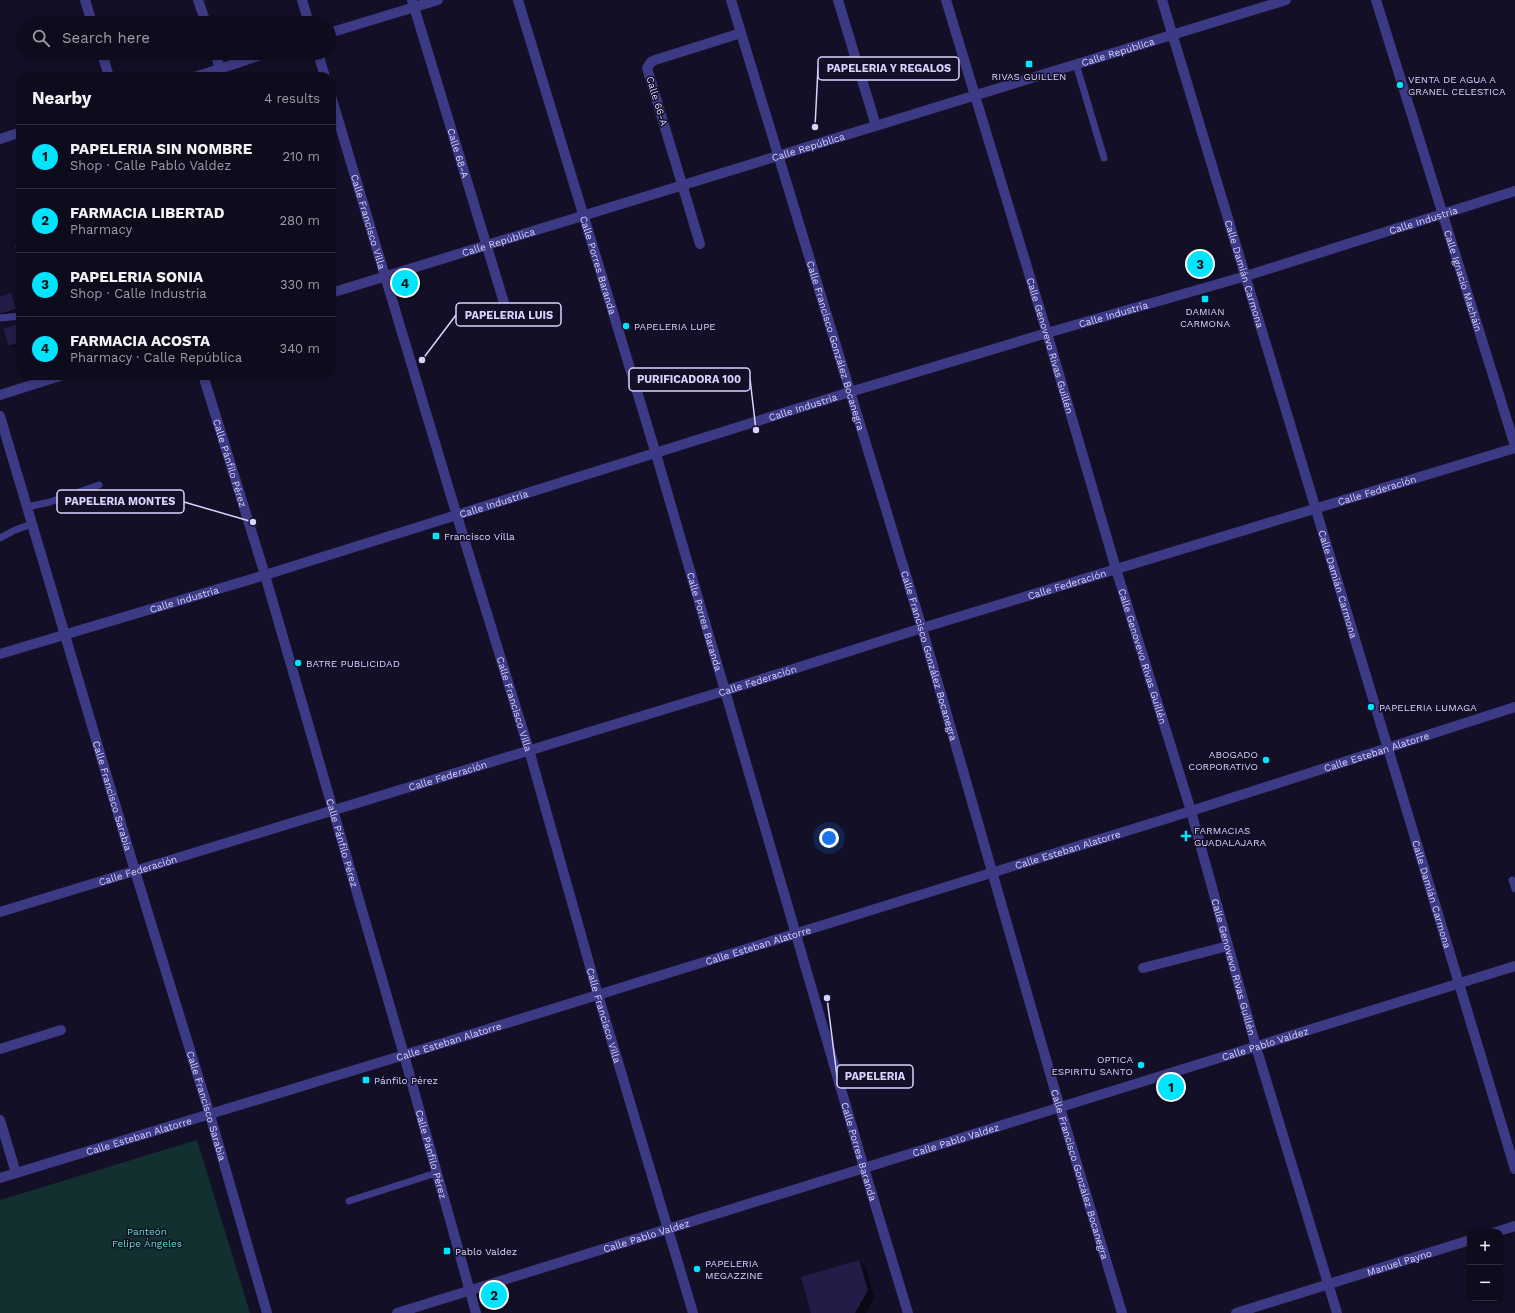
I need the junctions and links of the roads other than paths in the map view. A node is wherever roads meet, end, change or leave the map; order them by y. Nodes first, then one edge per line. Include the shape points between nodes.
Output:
1 (85, 0) edge
2 (198, 0) edge
3 (302, 0) edge
4 (438, 0) edge
5 (518, 0) edge
6 (730, 0) edge
7 (838, 0) edge
8 (946, 0) edge
9 (1162, 0) edge
10 (1286, 0) edge
11 (1376, 0) edge
12 (413, 4) edge
13 (90, 16) edge
14 (204, 16) edge
15 (307, 16) edge
16 (336, 31) edge
17 (740, 33) junction
18 (1172, 35) junction
19 (104, 60) edge
20 (217, 60) edge
21 (246, 60) edge
22 (320, 60) edge
23 (1076, 64) junction
24 (220, 69) junction
25 (108, 72) edge
26 (211, 72) edge
27 (324, 72) edge
28 (975, 95) junction
29 (336, 113) edge
30 (876, 126) junction
31 (16, 134) edge
32 (0, 139) edge
33 (778, 156) junction
34 (1104, 158) dead end
35 (683, 185) junction
36 (1515, 191) edge
37 (1443, 213) junction
38 (583, 216) junction
39 (700, 244) dead end
40 (487, 245) junction
41 (385, 276) junction
42 (1246, 276) junction
43 (336, 291) edge
44 (505, 306) dead end
45 (16, 316) edge
46 (0, 318) edge
47 (1047, 333) junction
48 (34, 380) edge
49 (205, 380) edge
50 (850, 392) junction
51 (0, 395) edge
52 (0, 416) edge
53 (1515, 447) edge
54 (656, 454) junction
55 (99, 485) dead end
56 (28, 507) junction
57 (1316, 509) junction
58 (457, 516) junction
59 (32, 524) junction
60 (0, 538) edge
61 (1116, 569) junction
62 (265, 576) junction
63 (922, 628) junction
64 (65, 634) junction
65 (0, 654) edge
66 (724, 691) junction
67 (1515, 706) edge
68 (1388, 747) junction
69 (529, 750) junction
70 (333, 810) junction
71 (1191, 811) junction
72 (135, 871) junction
73 (993, 872) junction
74 (1512, 880) dead end
75 (1515, 889) edge
76 (0, 912) edge
77 (796, 933) junction
78 (1228, 946) junction
79 (1515, 966) edge
80 (1143, 968) dead end
81 (1458, 984) junction
82 (598, 995) junction
83 (61, 1030) dead end
84 (1256, 1047) junction
85 (0, 1049) edge
86 (404, 1055) junction
87 (1060, 1108) junction
88 (210, 1115) junction
89 (0, 1120) edge
90 (864, 1168) junction
91 (1515, 1169) edge
92 (16, 1173) junction
93 (436, 1173) junction
94 (0, 1178) edge
95 (349, 1201) dead end
96 (1515, 1226) edge
97 (667, 1229) junction
98 (1503, 1230) edge
99 (1467, 1241) edge
100 (1328, 1284) junction
101 (469, 1290) junction
102 (267, 1313) edge
103 (397, 1313) edge
104 (476, 1313) edge
105 (693, 1313) edge
106 (908, 1313) edge
107 (1122, 1313) edge
108 (1236, 1313) edge
109 (1337, 1313) edge

1 - 13 street
2 - 14 street
3 - 15 street
4 - 12 street
5 - 38 street, Calle Porres Baranda
6 - 17 street, Calle Francisco González Bocanegra
7 - 30 street
8 - 28 street, Calle Genovevo Rivas Guillén
9 - 18 street, Calle Damián Carmona
10 - 18 street, Calle República
11 - 37 street, Calle Ignacio Macháin
12 - 16 street
12 - 40 street, Calle 68-A
17 - 33 street, Calle Francisco González Bocanegra
17 - 35 street, Calle 66-A via 655,60 648,65
18 - 23 street, Calle República
18 - 42 street, Calle Damián Carmona
19 - 25 street
20 - 24 street
21 - 24 street
22 - 27 street
23 - 28 street, Calle República
23 - 34 lane
24 - 26 street
28 - 30 street, Calle República
28 - 47 street, Calle Genovevo Rivas Guillén
29 - 41 street, Calle Francisco Villa
30 - 33 street, Calle República
31 - 32 street
33 - 35 street, Calle República
33 - 50 street, Calle Francisco González Bocanegra
35 - 38 street, Calle República
35 - 39 street
36 - 37 street, Calle Industria
37 - 42 street, Calle Industria
37 - 53 street, Calle Ignacio Macháin
38 - 40 street, Calle República
38 - 54 street, Calle Porres Baranda
40 - 41 street, Calle República
40 - 44 street, Calle 68-A
41 - 43 street, Calle República
41 - 58 street, Calle Francisco Villa
42 - 47 street, Calle Industria
42 - 57 street, Calle Damián Carmona
45 - 46 lane
47 - 50 street, Calle Industria
47 - 61 street, Calle Genovevo Rivas Guillén
48 - 51 street
49 - 62 street, Calle Pánfilo Pérez
50 - 54 street, Calle Industria
50 - 63 street, Calle Francisco González Bocanegra
52 - 56 street, Calle Francisco Sarabia
53 - 57 street, Calle Federación
54 - 58 street, Calle Industria
54 - 66 street, Calle Porres Baranda
55 - 56 lane
56 - 59 street, Calle Francisco Sarabia
57 - 61 street, Calle Federación
57 - 68 street, Calle Damián Carmona
58 - 62 street, Calle Industria
58 - 69 street, Calle Francisco Villa
59 - 60 lane
59 - 64 street, Calle Francisco Sarabia
61 - 63 street, Calle Federación
61 - 71 street, Calle Genovevo Rivas Guillén
62 - 64 street, Calle Industria
62 - 70 street, Calle Pánfilo Pérez
63 - 66 street, Calle Federación
63 - 73 street, Calle Francisco González Bocanegra
64 - 65 street, Calle Industria
64 - 72 street, Calle Francisco Sarabia
66 - 69 street, Calle Federación
66 - 77 street, Calle Porres Baranda
67 - 68 street, Calle Esteban Alatorre
68 - 71 street, Calle Esteban Alatorre
68 - 81 street, Calle Damián Carmona
69 - 70 street, Calle Federación
69 - 82 street, Calle Francisco Villa
70 - 72 street, Calle Federación
70 - 86 street, Calle Pánfilo Pérez
71 - 73 street, Calle Esteban Alatorre
71 - 78 street, Calle Genovevo Rivas Guillén
72 - 76 street, Calle Federación
72 - 88 street, Calle Francisco Sarabia
73 - 77 street, Calle Esteban Alatorre
73 - 87 street, Calle Francisco González Bocanegra
74 - 75 lane
77 - 82 street, Calle Esteban Alatorre
77 - 90 street, Calle Porres Baranda
78 - 80 street
78 - 84 street, Calle Genovevo Rivas Guillén
79 - 81 street, Calle Pablo Valdez
81 - 84 street, Calle Pablo Valdez
81 - 91 street, Calle Damián Carmona
82 - 86 street, Calle Esteban Alatorre
82 - 97 street, Calle Francisco Villa
83 - 85 street
84 - 87 street, Calle Pablo Valdez
84 - 100 street, Calle Genovevo Rivas Guillén
86 - 88 street, Calle Esteban Alatorre
86 - 93 street, Calle Pánfilo Pérez
87 - 90 street, Calle Pablo Valdez
87 - 107 street, Calle Francisco González Bocanegra
88 - 92 street, Calle Esteban Alatorre
88 - 102 street, Calle Francisco Sarabia
89 - 92 street
90 - 97 street, Calle Pablo Valdez
90 - 106 street, Calle Porres Baranda
92 - 94 street, Calle Esteban Alatorre
93 - 95 lane
93 - 101 street, Calle Pánfilo Pérez
96 - 98 street
97 - 101 street, Calle Pablo Valdez
97 - 105 street, Calle Francisco Villa
99 - 100 street, Manuel Payno
100 - 108 street, Manuel Payno
100 - 109 street, Calle Genovevo Rivas Guillén
101 - 103 street, Calle Pablo Valdez
101 - 104 street, Calle Pánfilo Pérez

